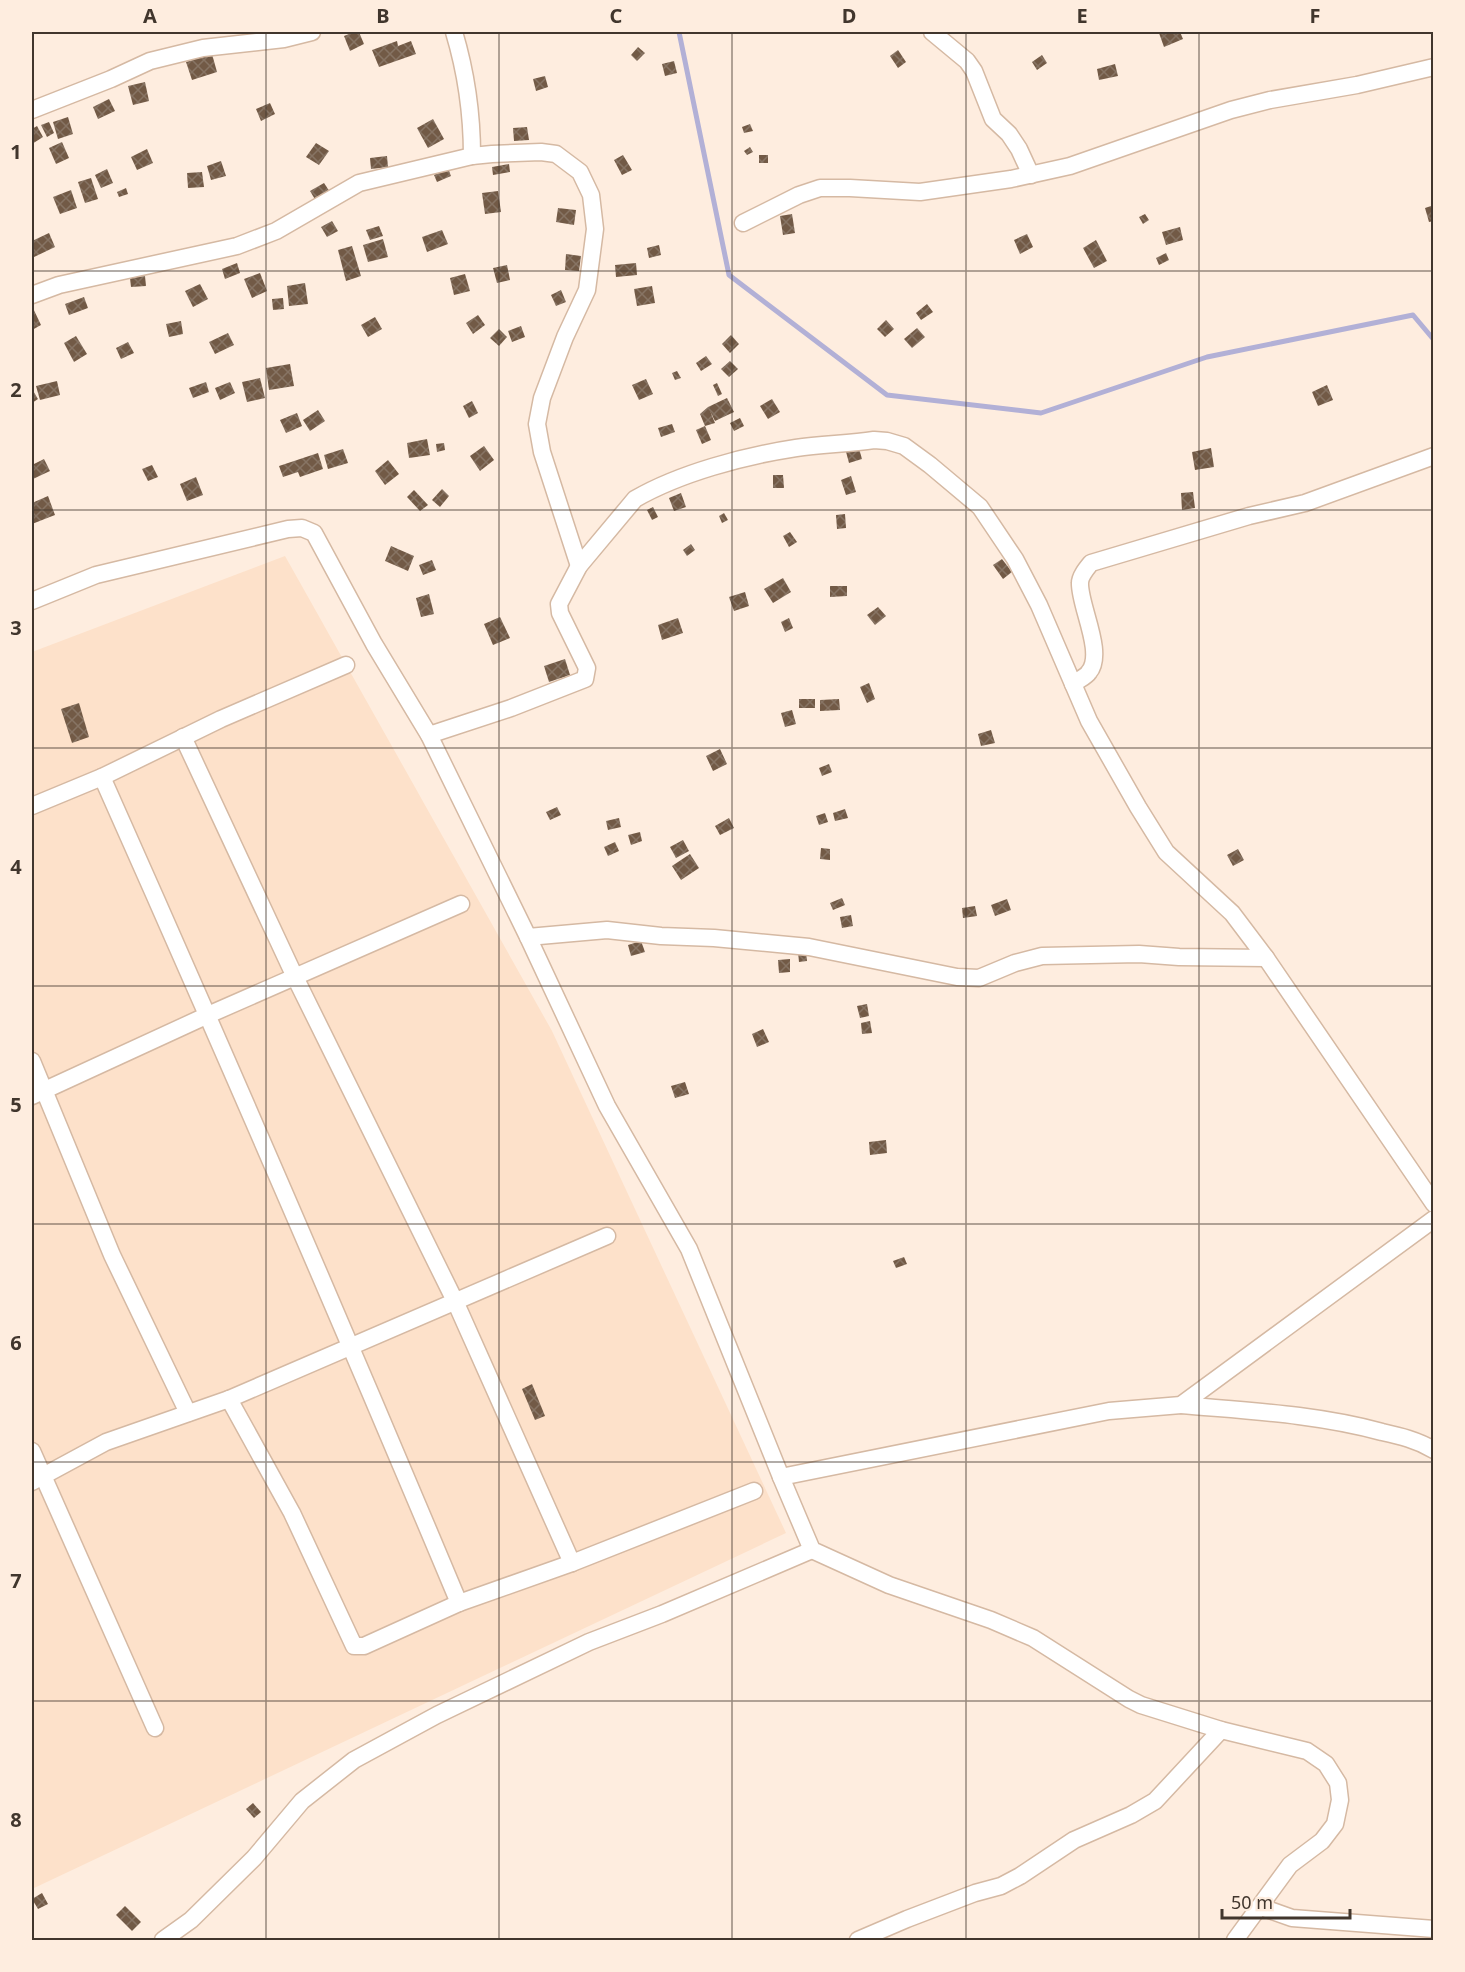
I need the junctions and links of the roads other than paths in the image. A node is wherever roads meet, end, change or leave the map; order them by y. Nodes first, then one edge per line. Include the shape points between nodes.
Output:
1 (312, 32) edge
2 (454, 32) edge
3 (932, 32) edge
4 (1434, 67) edge
5 (32, 110) edge
6 (472, 156) junction
7 (1030, 175) junction
8 (743, 223) dead end
9 (32, 295) edge
10 (1434, 456) edge
11 (579, 566) junction
12 (32, 601) edge
13 (346, 665) dead end
14 (1074, 684) junction
15 (429, 735) junction
16 (183, 737) junction
17 (102, 777) junction
18 (32, 806) edge
19 (461, 904) dead end
20 (528, 937) junction
21 (1266, 958) junction
22 (296, 977) junction
23 (208, 1015) junction
24 (32, 1060) edge
25 (38, 1093) edge
26 (1434, 1204) edge
27 (1434, 1220) edge
28 (607, 1236) dead end
29 (454, 1301) junction
30 (351, 1347) junction
31 (229, 1399) junction
32 (1181, 1405) junction
33 (188, 1413) junction
34 (1434, 1450) edge
35 (32, 1451) edge
36 (782, 1477) junction
37 (38, 1479) edge
38 (754, 1491) dead end
39 (812, 1550) junction
40 (572, 1563) junction
41 (459, 1603) junction
42 (155, 1728) dead end
43 (1221, 1730) junction
44 (1261, 1907) junction
45 (1434, 1929) edge
46 (163, 1941) edge
47 (858, 1941) edge
48 (1235, 1941) edge

1 - 5 street via 203,48 150,61
2 - 6 street via 465,79
3 - 7 street via 974,71 993,119 1019,148
4 - 7 street via 1231,110 1071,166
6 - 9 street via 359,183 276,231 237,246 59,285
6 - 11 street via 556,154 580,172 591,195 595,229 587,290 542,398 537,424 542,452
7 - 8 street via 920,192 820,188
10 - 14 street via 1305,503 1091,563 1080,583 1094,661 1089,672
11 - 14 street via 634,499 645,493 740,459 797,448 887,441 904,446 921,458 980,507 1015,559
11 - 15 street via 559,604 587,668 585,679
12 - 15 street via 96,576 302,528 314,533
13 - 16 street
14 - 21 street via 1089,722 1166,852 1232,913
15 - 20 street
16 - 17 street
16 - 22 street
17 - 18 street
17 - 23 street
19 - 22 street
20 - 21 street via 607,930 726,939 809,947 979,978 1042,956
20 - 36 street via 607,1106 689,1249
21 - 26 street
22 - 23 street
22 - 29 street
23 - 25 street
23 - 30 street
24 - 25 street
25 - 33 street
27 - 32 street
28 - 29 street
29 - 30 street
29 - 40 street
30 - 31 street
30 - 41 street
31 - 33 street
31 - 41 street via 292,1513 354,1646 364,1646
32 - 34 street via 1290,1414 1356,1425 1421,1442
32 - 36 street via 1109,1411
33 - 37 street via 106,1443
35 - 37 street
36 - 39 street
37 - 42 street
38 - 40 street
39 - 43 street via 889,1585 1033,1638 1129,1699
39 - 46 street via 589,1642 354,1760 302,1801 254,1858 192,1920
40 - 41 street
43 - 44 street via 1307,1750 1326,1764 1338,1783 1340,1800 1335,1824 1322,1841 1290,1865
43 - 47 street via 1155,1801 1131,1815 1074,1840 1001,1886
44 - 45 street via 1292,1918
44 - 48 street

